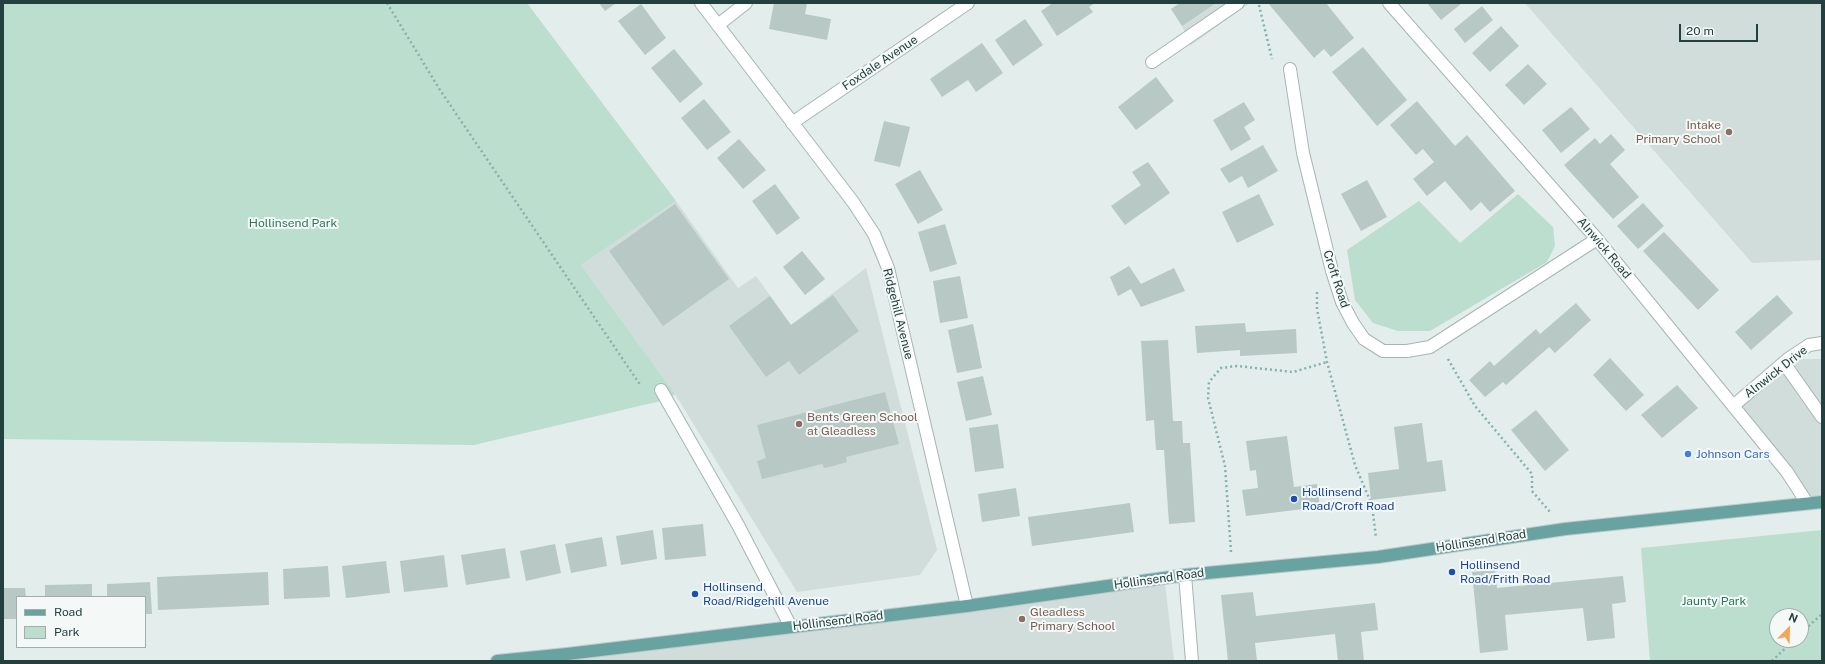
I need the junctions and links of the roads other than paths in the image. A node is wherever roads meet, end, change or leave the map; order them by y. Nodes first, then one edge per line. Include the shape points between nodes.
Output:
1 (701, 3) edge
2 (746, 3) edge
3 (968, 3) edge
4 (1238, 3) edge
5 (1389, 3) edge
6 (718, 25) junction
7 (1152, 62) dead end
8 (1290, 69) dead end
9 (792, 123) junction
10 (1597, 239) junction
11 (1822, 343) edge
12 (1784, 363) junction
13 (661, 390) road end
14 (1733, 406) junction
15 (1822, 417) edge
16 (1822, 502) edge
17 (1807, 503) junction
18 (1185, 575) junction
19 (967, 606) junction
20 (791, 627) junction
21 (567, 658) edge
22 (497, 661) edge
23 (1192, 661) edge

1 - 6 street, Ridgehill Avenue
2 - 6 street
3 - 9 street, Foxdale Avenue
4 - 7 street
5 - 10 street, Alnwick Road
6 - 9 street, Ridgehill Avenue
8 - 10 street, Croft Road via 1303,154 1342,302 1364,339 1383,351 1407,351 1430,347
9 - 19 street, Ridgehill Avenue via 853,202 874,234 888,268
10 - 14 street, Alnwick Road
11 - 12 street, Alnwick Drive via 1809,345
12 - 14 street, Alnwick Drive
12 - 15 street
13 - 20 street via 738,525
14 - 17 street, Alnwick Road via 1787,472
16 - 17 main road, Hollinsend Road
17 - 18 main road, Hollinsend Road via 1565,529 1378,557
18 - 19 main road, Hollinsend Road
18 - 23 street
19 - 20 main road, Hollinsend Road
20 - 21 main road, Hollinsend Road
21 - 22 main road, Hollinsend Road

